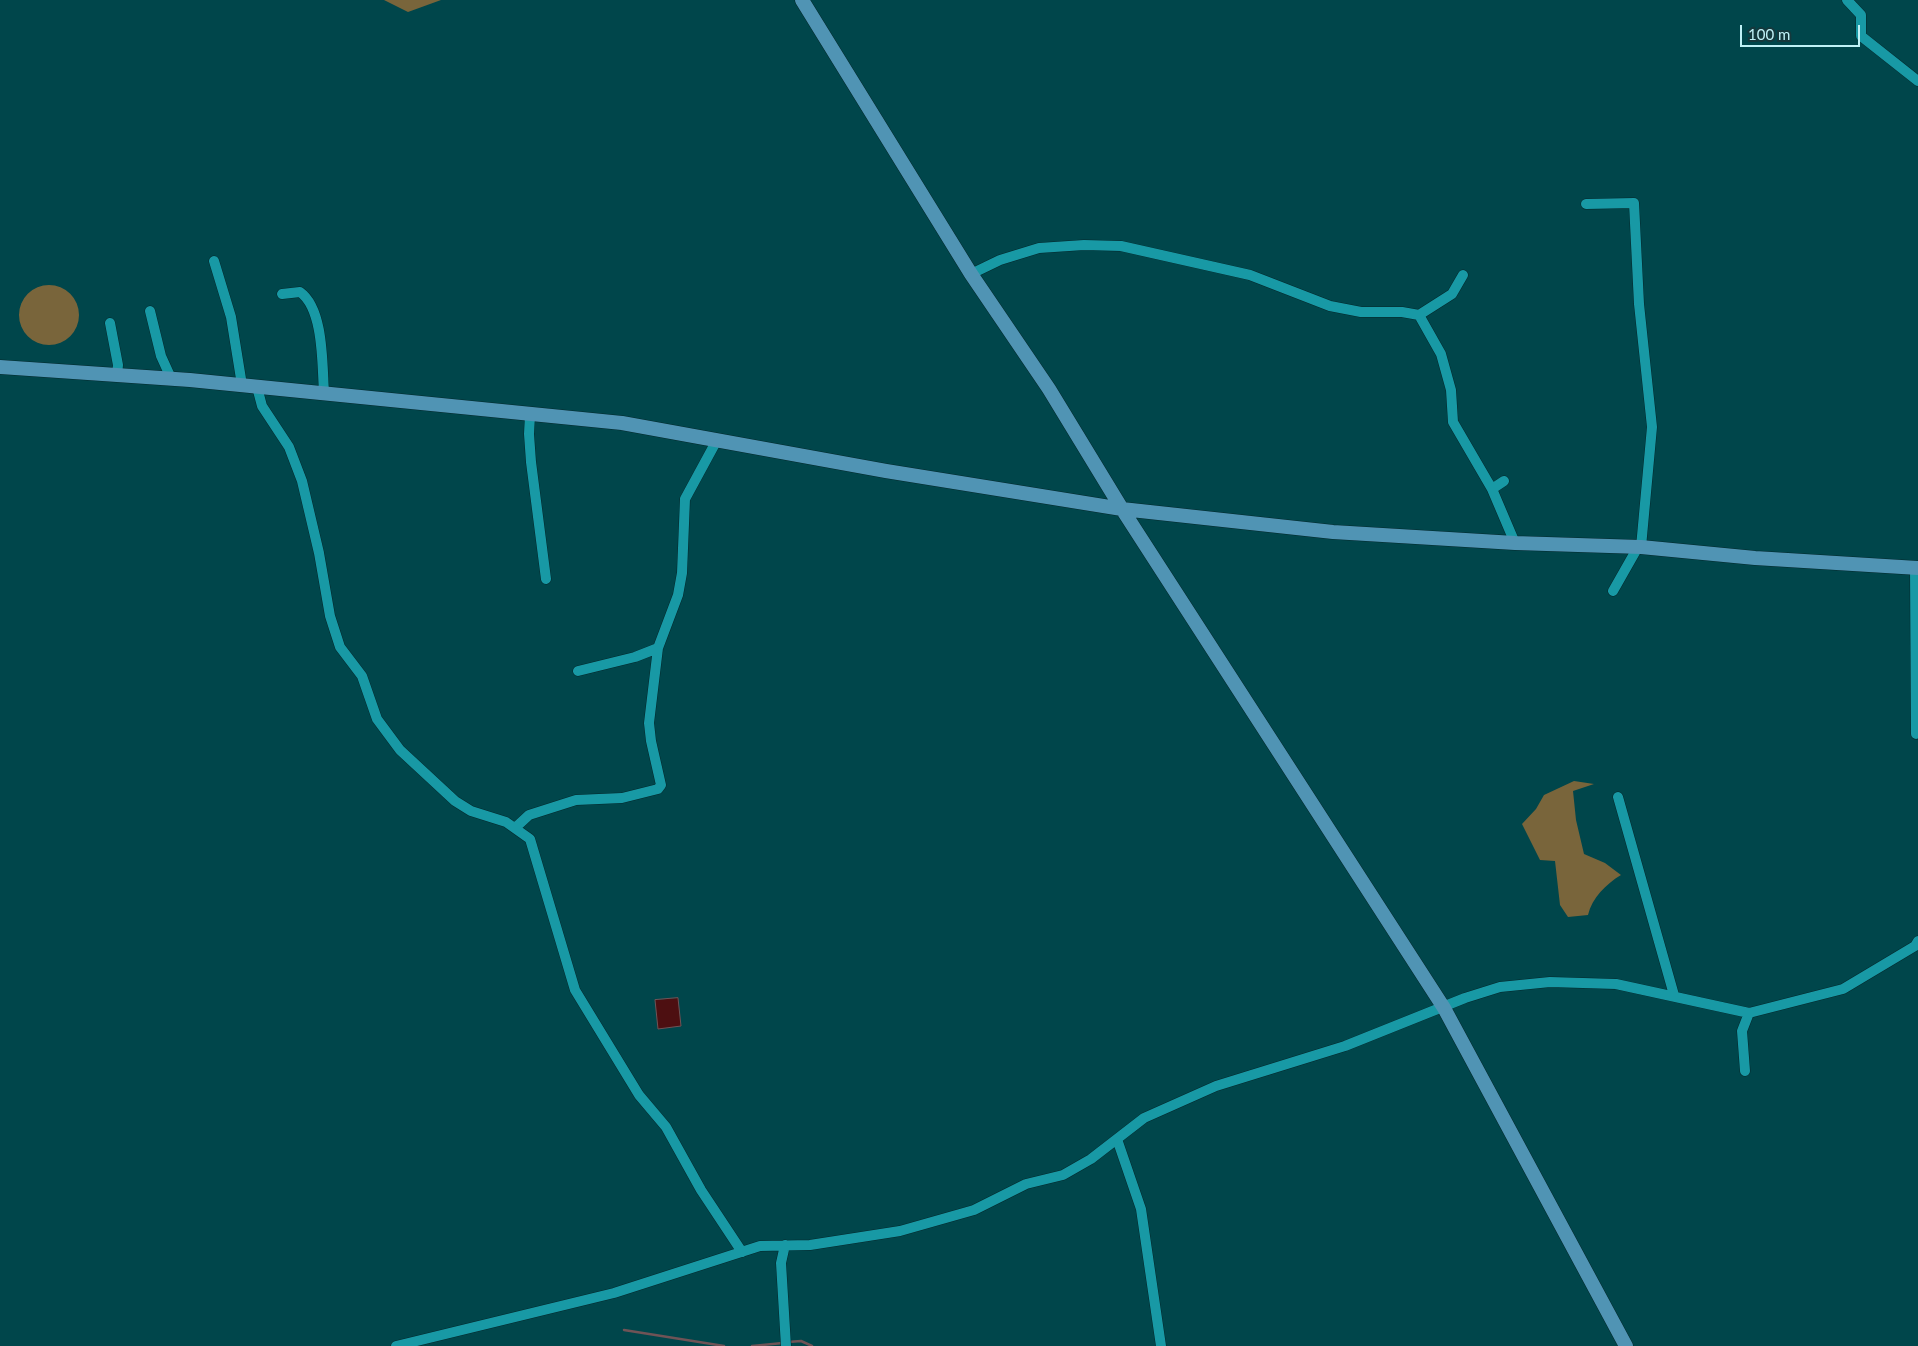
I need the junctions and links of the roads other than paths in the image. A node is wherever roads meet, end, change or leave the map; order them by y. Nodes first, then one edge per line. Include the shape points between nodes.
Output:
1 (802, 0) edge
2 (1847, 0) edge
3 (1918, 81) edge
4 (1586, 204) dead end
5 (214, 260) dead end
6 (971, 274) junction
7 (1463, 276) dead end
8 (282, 294) dead end
9 (150, 311) dead end
10 (1419, 315) junction
11 (110, 323) dead end
12 (0, 367) edge
13 (117, 375) junction
14 (171, 378) junction
15 (242, 385) junction
16 (257, 387) junction
17 (324, 392) junction
18 (530, 414) junction
19 (717, 440) junction
20 (1504, 481) dead end
21 (1492, 489) junction
22 (1122, 509) junction
23 (1515, 543) junction
24 (1640, 548) junction
25 (1916, 568) edge
26 (546, 579) dead end
27 (1613, 591) dead end
28 (658, 648) junction
29 (578, 671) dead end
30 (1916, 734) dead end
31 (1618, 797) dead end
32 (515, 828) junction
33 (1918, 941) edge
34 (1674, 995) junction
35 (1444, 1008) junction
36 (1749, 1013) junction
37 (1745, 1071) dead end
38 (1117, 1139) junction
39 (785, 1245) junction
40 (742, 1252) junction
41 (786, 1343) edge
42 (396, 1346) edge
43 (1161, 1346) edge
44 (1626, 1346) edge

1 - 6 street
2 - 3 street via 1860,15 1862,36
4 - 24 street via 1634,203 1639,304 1652,427
5 - 15 street via 231,317
6 - 10 street via 1000,260 1039,248 1121,246 1250,275 1330,306 1361,312
6 - 22 street via 1048,389
7 - 10 street via 1452,294
8 - 17 street via 300,292 308,298 318,323
9 - 14 street via 161,356
10 - 21 street via 1441,354 1451,390 1453,422
11 - 13 street
12 - 13 street
13 - 14 street
14 - 15 street
15 - 16 street
16 - 17 street
16 - 32 street via 262,406 289,447 302,481 330,616 340,647 362,676 377,719 400,750 455,801 471,811
17 - 18 street
18 - 19 street via 622,423
18 - 26 street via 531,462
19 - 22 street
19 - 28 street via 685,499 681,580
20 - 21 street
21 - 23 street
22 - 23 street via 1333,532
22 - 35 street
23 - 24 street
24 - 25 street
24 - 27 street
25 - 30 street
28 - 29 street
28 - 32 street via 649,723 661,785 658,789 622,798 576,800 529,815
31 - 34 street
32 - 40 street via 530,838 574,990 634,1088 666,1127 701,1190
33 - 36 street via 1915,946 1843,990
34 - 35 street via 1616,984 1550,982 1500,987
34 - 36 street
35 - 38 street via 1345,1046 1216,1086 1144,1118
35 - 44 street
36 - 37 street via 1742,1031
38 - 39 street via 1063,1175 1026,1184 974,1210 900,1231 810,1245
38 - 43 street via 1141,1209
39 - 40 street via 760,1246
39 - 41 street via 781,1263
40 - 42 street via 614,1293

